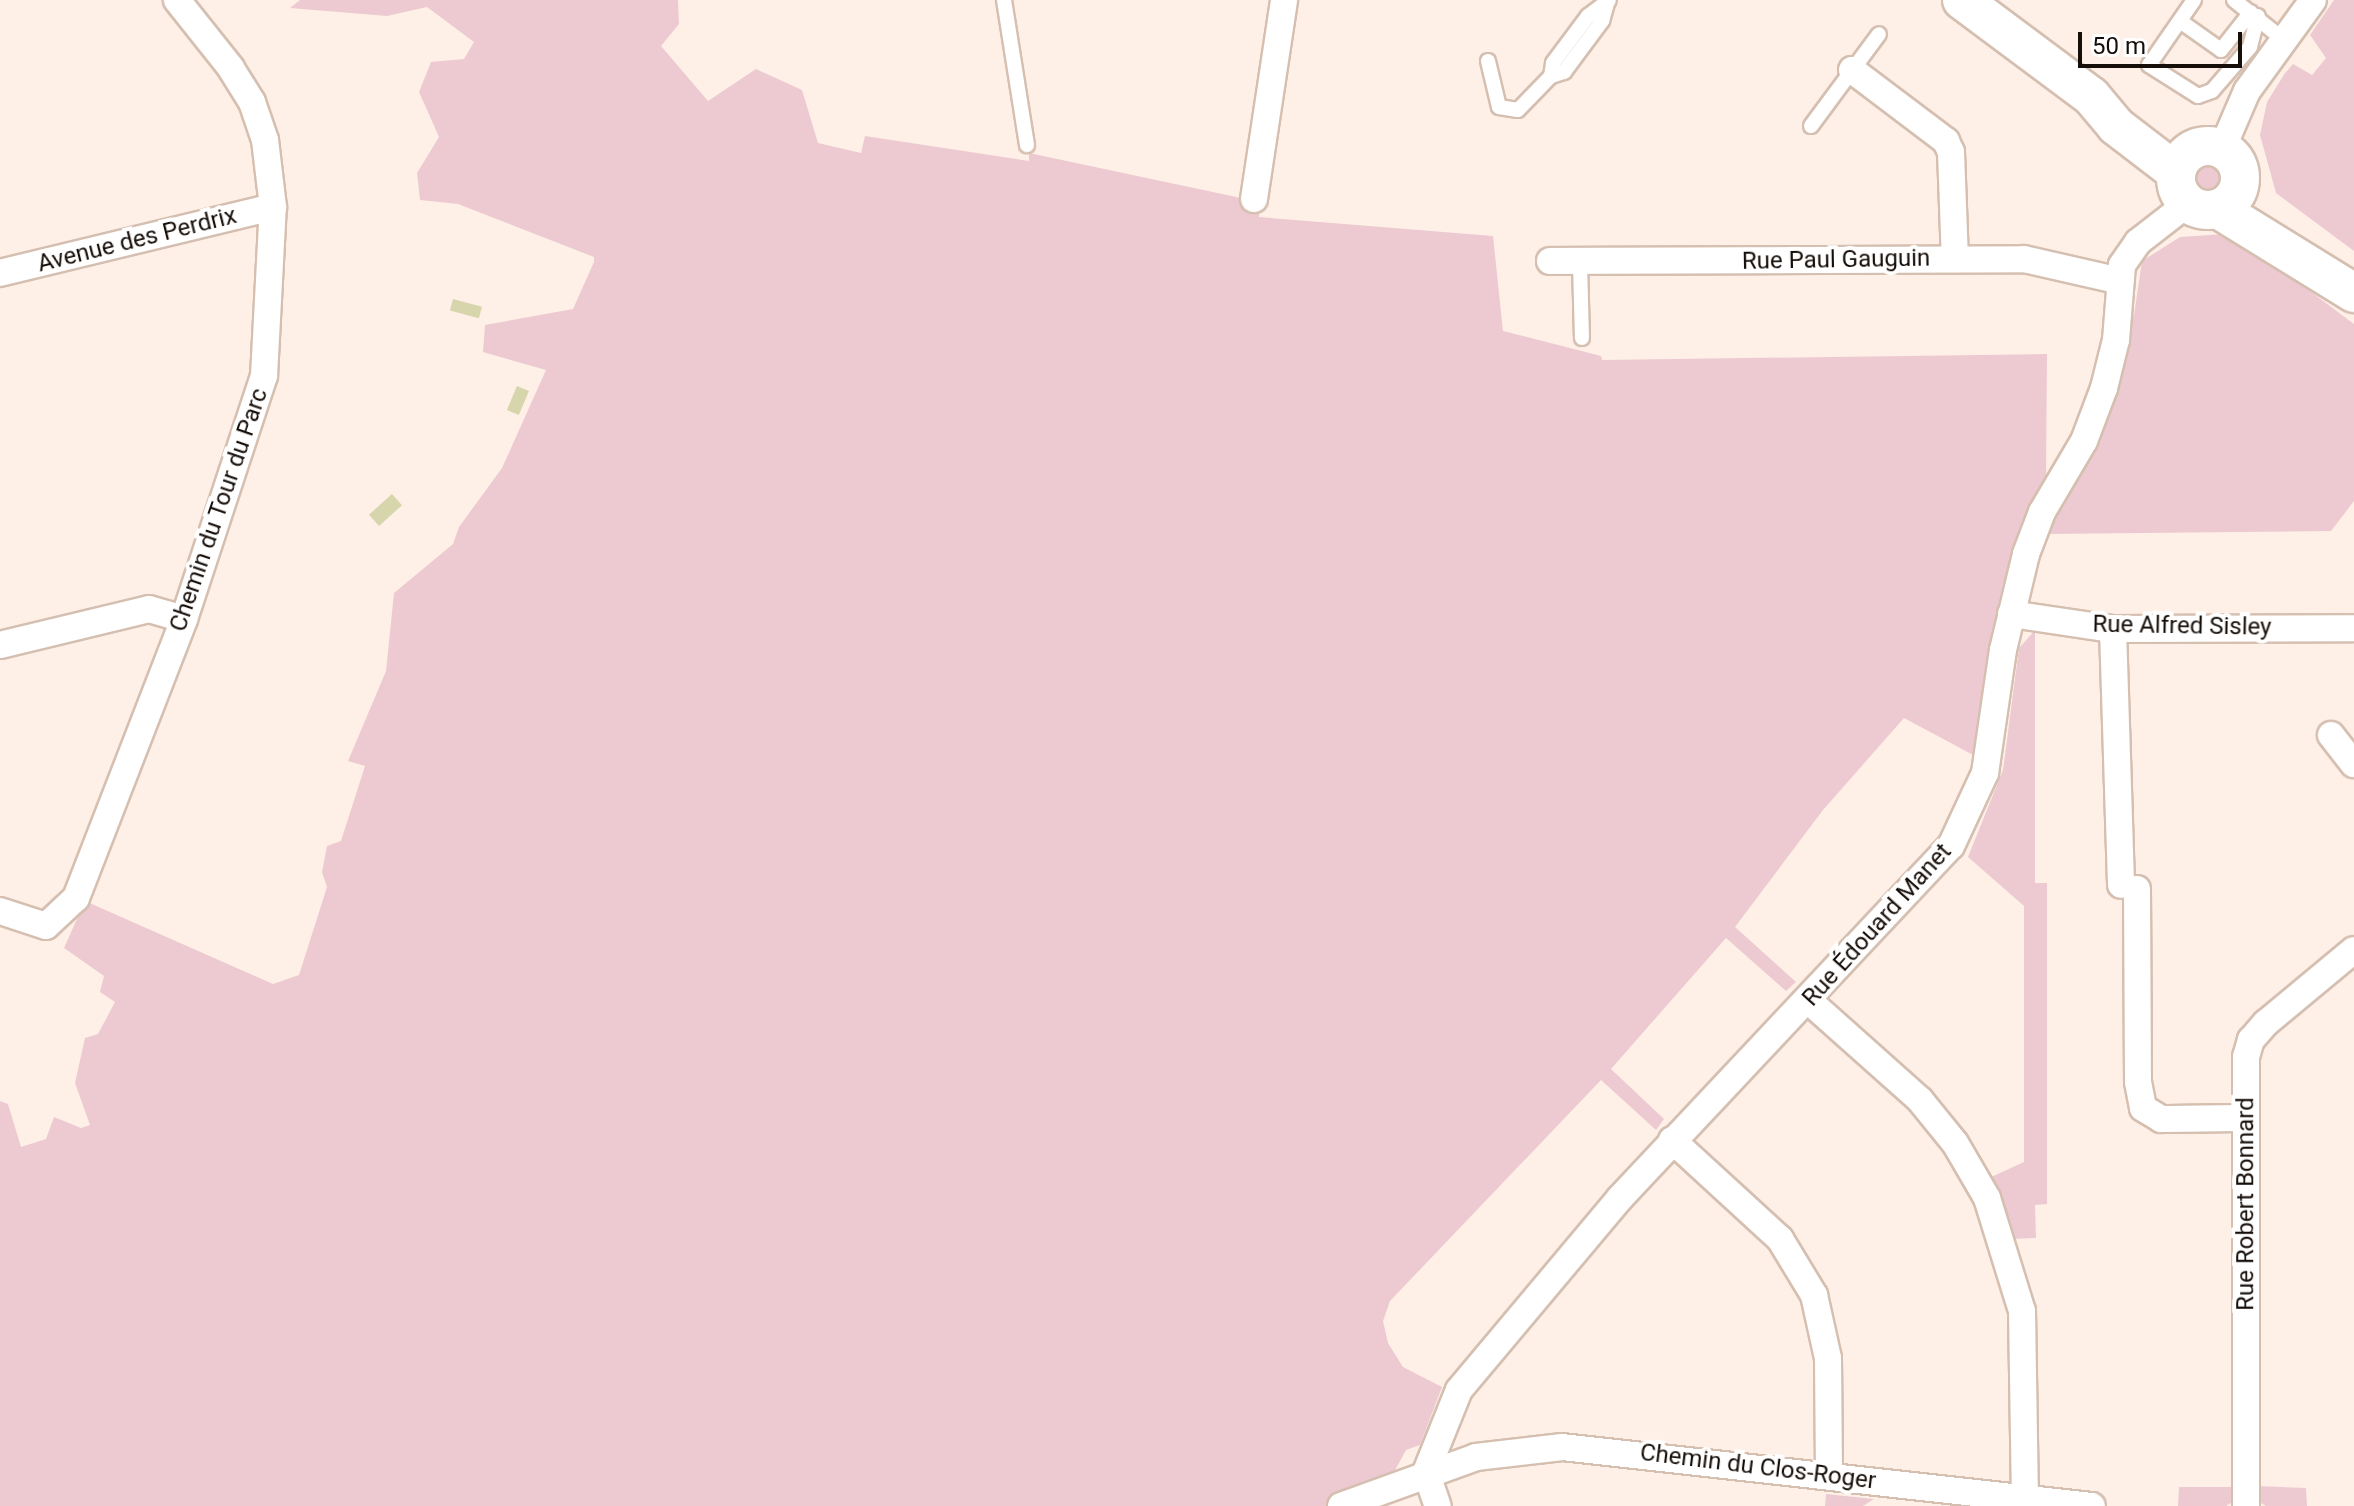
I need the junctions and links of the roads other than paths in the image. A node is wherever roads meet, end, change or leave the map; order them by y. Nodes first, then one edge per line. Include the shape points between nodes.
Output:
1 (177, 0) edge
2 (1004, 0) edge
3 (1284, 0) edge
4 (1608, 0) edge
5 (1962, 0) edge
6 (2194, 0) edge
7 (2234, 0) edge
8 (2313, 0) edge
9 (2255, 14) junction
10 (2180, 21) junction
11 (1879, 34) dead end
12 (2284, 40) junction
13 (1488, 61) dead end
14 (1852, 70) junction
15 (1811, 126) dead end
16 (1027, 145) dead end
17 (2207, 176) junction
18 (1254, 199) dead end
19 (273, 207) junction
20 (1955, 259) junction
21 (1550, 261) dead end
22 (1580, 263) junction
23 (0, 273) edge
24 (2121, 281) junction
25 (2347, 288) edge
26 (1582, 338) dead end
27 (2011, 614) junction
28 (184, 619) junction
29 (2354, 628) edge
30 (2113, 629) junction
31 (0, 645) edge
32 (2331, 735) dead end
33 (2354, 764) edge
34 (0, 911) edge
35 (2354, 950) edge
36 (1809, 1001) junction
37 (2246, 1118) junction
38 (1672, 1140) junction
39 (1426, 1472) junction
40 (1829, 1475) junction
41 (2025, 1498) junction
42 (1341, 1506) edge
43 (1438, 1506) edge
44 (2092, 1506) edge
45 (2246, 1506) edge

1 - 19 street, Chemin du Tour du Parc via 252,102 265,140
2 - 16 lane
3 - 18 street
4 - 13 lane via 1602,21 1564,72 1551,76 1525,106 1504,111 1491,91
5 - 17 main road via 2091,96 2116,126
6 - 10 lane
7 - 9 lane
8 - 12 street
9 - 10 lane via 2221,50
9 - 10 lane via 2250,47 2212,91 2198,96 2149,65
9 - 12 lane
11 - 14 lane
12 - 17 street via 2247,91
14 - 15 lane
14 - 20 street via 1948,145
17 - 24 street, Rue Édouard Manet via 2130,251
17 - 25 main road
19 - 23 street, Avenue des Perdrix
19 - 28 street, Chemin du Tour du Parc via 264,376
20 - 22 street, Rue Paul Gauguin
20 - 24 street, Rue Paul Gauguin via 2024,259
21 - 22 street, Rue Paul Gauguin
22 - 26 lane
24 - 27 street, Rue Édouard Manet via 2116,340 2104,388 2084,441 2035,529
27 - 30 street, Rue Alfred Sisley
27 - 36 street, Rue Édouard Manet via 1990,752 1965,823 1936,866 1828,971
28 - 31 street via 149,609
28 - 34 street, Chemin du Tour du Parc via 76,898 54,924
29 - 30 street, Rue Alfred Sisley
30 - 37 street via 2143,1108 2161,1119
32 - 33 street
35 - 37 street, Rue Robert Bonnard via 2251,1040
36 - 38 street, Rue Édouard Manet
36 - 41 street via 1920,1100 1955,1143 1987,1198 2012,1266 2025,1335
37 - 45 street, Rue Robert Bonnard
38 - 39 street, Rue Édouard Manet via 1459,1390
38 - 40 street via 1780,1239 1814,1295 1828,1358
39 - 40 street, Chemin du Clos-Roger via 1497,1452 1562,1447
39 - 42 street, Chemin du Clos-Roger
39 - 43 street
40 - 41 street, Chemin du Clos-Roger
41 - 44 street, Chemin du Clos-Roger

